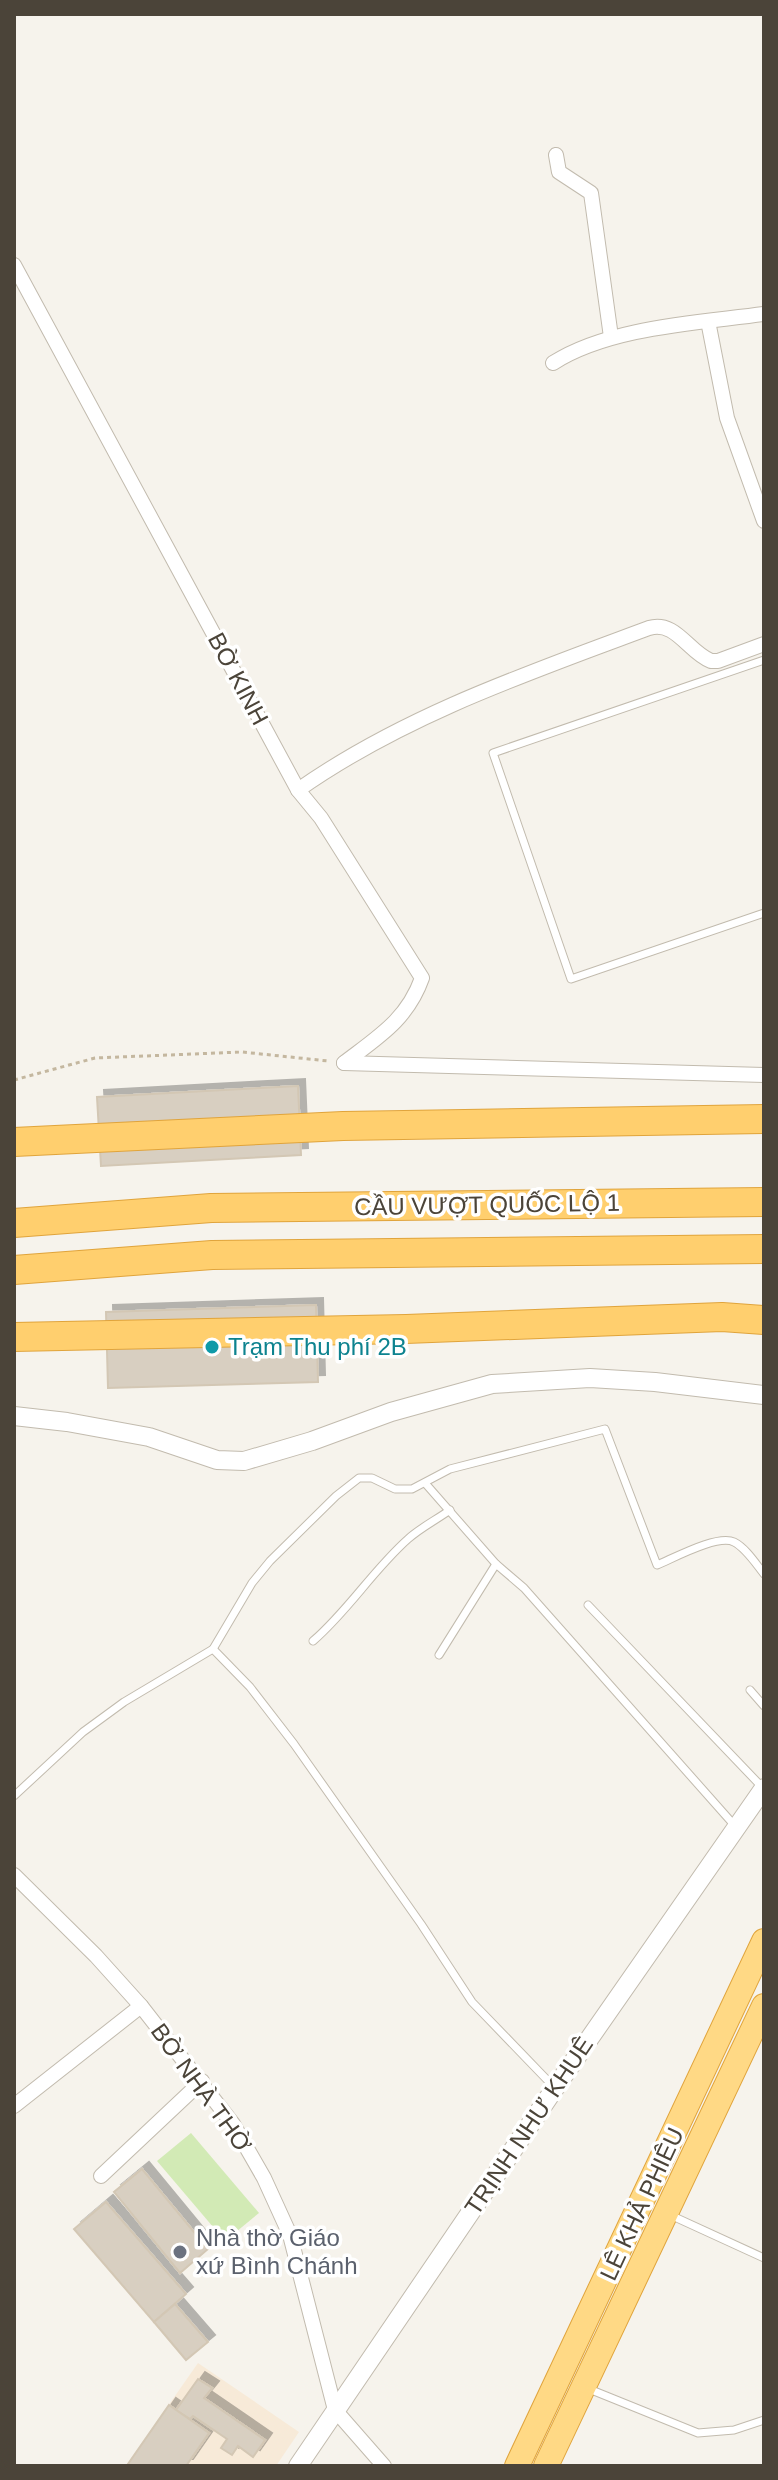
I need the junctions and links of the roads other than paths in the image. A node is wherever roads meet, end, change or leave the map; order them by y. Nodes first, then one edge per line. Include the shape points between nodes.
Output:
1 (556, 155) dead end
2 (14, 265) edge
3 (764, 314) edge
4 (708, 321) junction
5 (611, 337) junction
6 (553, 363) dead end
7 (764, 521) edge
8 (764, 644) edge
9 (764, 660) edge
10 (298, 790) junction
11 (764, 913) edge
12 (764, 1075) edge
13 (764, 1119) edge
14 (14, 1142) edge
15 (764, 1202) edge
16 (14, 1223) edge
17 (764, 1249) edge
18 (14, 1270) edge
19 (764, 1320) edge
20 (14, 1337) edge
21 (764, 1395) edge
22 (14, 1416) edge
23 (425, 1483) junction
24 (450, 1510) junction
25 (496, 1564) junction
26 (764, 1574) edge
27 (588, 1605) dead end
28 (313, 1641) dead end
29 (213, 1649) junction
30 (439, 1655) dead end
31 (750, 1690) dead end
32 (764, 1706) edge
33 (764, 1788) edge
34 (14, 1796) edge
35 (737, 1827) junction
36 (14, 1875) edge
37 (764, 1941) edge
38 (141, 2006) junction
39 (764, 2006) edge
40 (202, 2081) junction
41 (555, 2088) junction
42 (14, 2106) edge
43 (101, 2176) dead end
44 (666, 2213) junction
45 (764, 2258) edge
46 (584, 2386) junction
47 (335, 2410) junction
48 (764, 2420) edge
49 (298, 2466) edge
50 (384, 2466) edge
51 (517, 2466) edge
52 (546, 2466) edge

1 - 5 street via 559,172 591,193
2 - 10 street, BỜ KINH
3 - 4 street
4 - 5 street
4 - 7 street via 727,418
5 - 6 street
8 - 10 street via 711,661 671,630 649,628 433,714 338,762
9 - 11 lane via 493,753 571,979
10 - 12 street, BỜ KINH via 422,978 399,1021 344,1063
13 - 14 highway via 343,1126
15 - 16 highway, CẦU VƯỢT QUỐC LỘ 1 via 211,1208
17 - 18 highway, CẦU VƯỢT QUỐC LỘ 1 via 212,1255
19 - 20 highway
21 - 22 street via 590,1378 492,1384 244,1461 217,1460 149,1437
23 - 24 lane
23 - 26 lane via 450,1469 605,1429 657,1565 731,1540
23 - 29 lane via 404,1490 372,1478 354,1480 270,1561
24 - 25 lane
24 - 28 lane via 408,1539
25 - 30 lane
25 - 35 lane via 524,1588
27 - 33 lane
29 - 34 lane via 83,1732
29 - 41 lane via 294,1744 472,2002
31 - 32 lane
33 - 35 street, TRỊNH NHƯ KHUÊ
35 - 41 street, TRỊNH NHƯ KHUÊ
36 - 38 street, BỜ NHÀ THỜ
37 - 51 highway, LÊ KHẢ PHIÊU
38 - 40 street, BỜ NHÀ THỜ
38 - 42 street
39 - 44 highway, LÊ KHẢ PHIÊU
40 - 43 street
40 - 47 street, BỜ NHÀ THỜ via 256,2164 290,2235
41 - 47 street, TRỊNH NHƯ KHUÊ
44 - 45 lane
44 - 46 highway, LÊ KHẢ PHIÊU
46 - 48 lane via 698,2433 734,2430
46 - 52 highway, LÊ KHẢ PHIÊU
47 - 49 street, TRỊNH NHƯ KHUÊ
47 - 50 street, BỜ NHÀ THỜ

